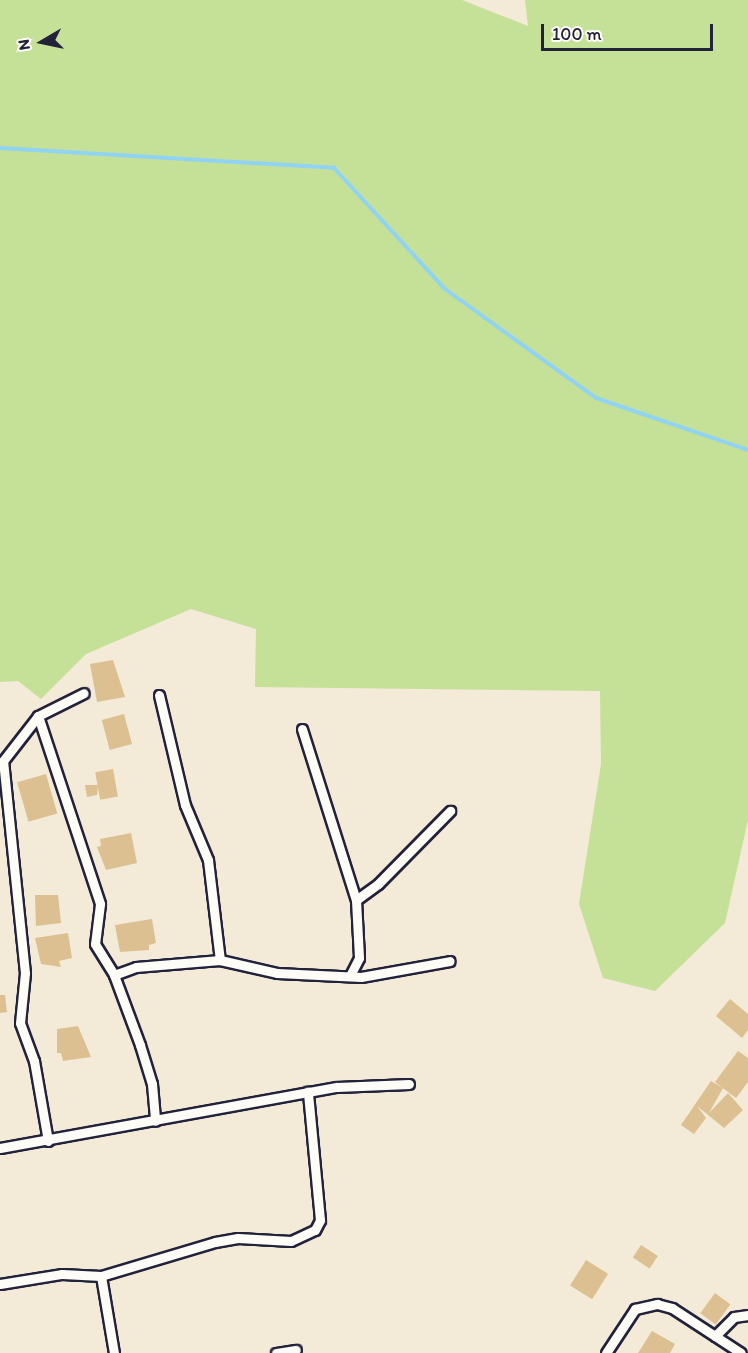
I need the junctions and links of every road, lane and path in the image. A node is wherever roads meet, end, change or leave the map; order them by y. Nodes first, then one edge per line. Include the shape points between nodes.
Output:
1 (84, 693) dead end
2 (159, 695) dead end
3 (38, 716) junction
4 (302, 729) dead end
5 (2, 787) edge
6 (450, 811) dead end
7 (356, 900) junction
8 (220, 960) junction
9 (450, 960) dead end
10 (114, 975) junction
11 (350, 976) junction
12 (409, 1084) dead end
13 (308, 1092) junction
14 (155, 1121) junction
15 (48, 1141) junction
16 (0, 1148) edge
17 (101, 1276) junction
18 (0, 1284) edge
19 (748, 1315) edge
20 (715, 1336) junction
21 (296, 1350) dead end
22 (114, 1353) edge
23 (276, 1353) edge
24 (606, 1353) edge
25 (741, 1353) edge

1 - 3 street
2 - 8 street via 185,805 208,860
3 - 5 street via 5,755
3 - 10 street via 100,904 95,944
4 - 7 street
5 - 15 street via 13,824 12,871 25,973 20,1023 34,1061
6 - 7 street via 378,884
7 - 11 street via 359,958
8 - 10 street via 136,968
8 - 11 street via 277,973
9 - 11 street
10 - 14 street via 147,1066
12 - 13 street
13 - 14 street
13 - 17 street via 320,1220 315,1230 291,1241 238,1238 215,1242
14 - 15 street
15 - 16 street
17 - 18 street via 62,1274
17 - 22 street
19 - 20 street via 734,1317
20 - 24 street via 672,1308 645,1305 634,1309
20 - 25 street
21 - 23 street

